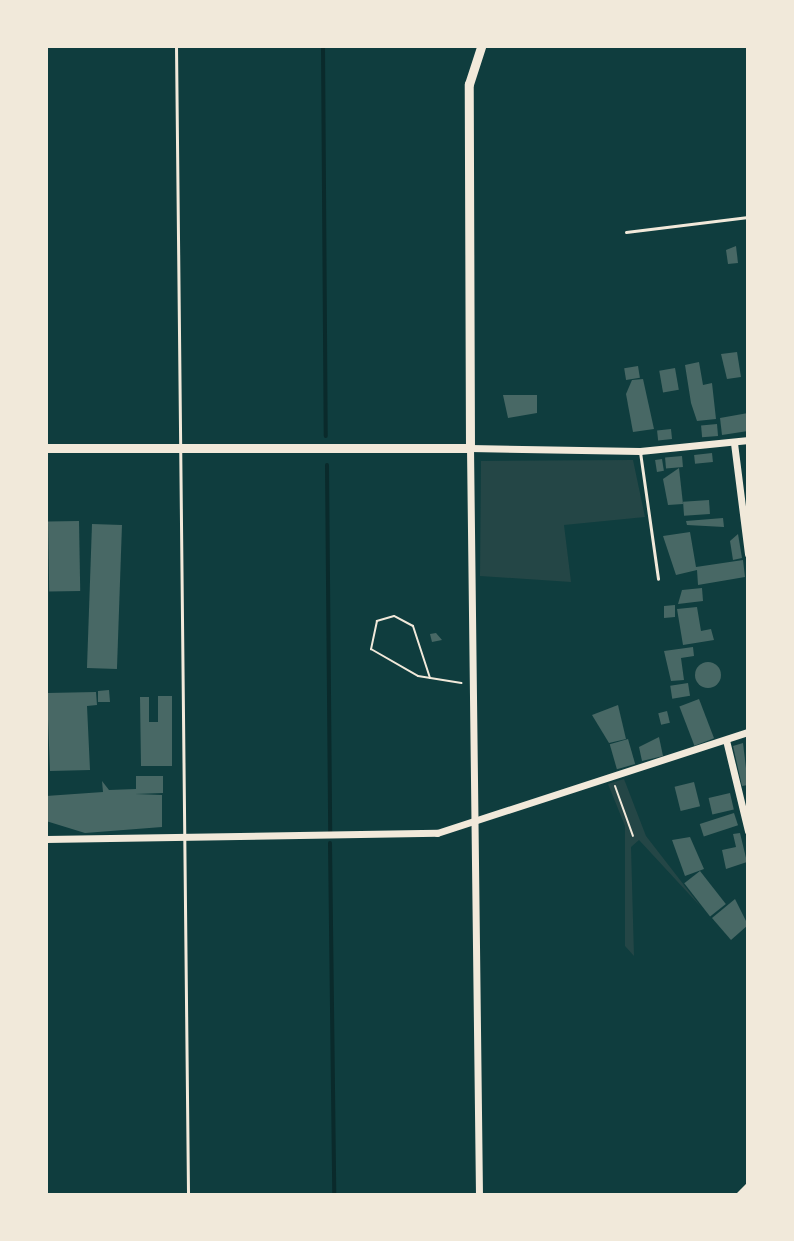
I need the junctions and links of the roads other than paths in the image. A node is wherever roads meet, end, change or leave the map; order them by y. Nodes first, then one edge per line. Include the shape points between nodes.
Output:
1 (176, 46) edge
2 (481, 46) edge
3 (748, 217) edge
4 (626, 232) dead end
5 (748, 440) edge
6 (734, 443) junction
7 (46, 448) edge
8 (470, 448) junction
9 (180, 449) junction
10 (640, 451) junction
11 (748, 554) edge
12 (658, 579) dead end
13 (748, 732) edge
14 (726, 740) junction
15 (476, 822) junction
16 (748, 831) edge
17 (185, 838) junction
18 (46, 839) edge
19 (748, 1186) edge
20 (188, 1195) edge
21 (479, 1195) edge
22 (739, 1195) edge

1 - 9 lane
2 - 8 street via 469,84
3 - 4 lane
5 - 6 street
6 - 10 street
6 - 11 street
7 - 9 street
8 - 9 street
8 - 10 street
8 - 15 street
9 - 17 lane
10 - 12 lane
13 - 14 street
14 - 15 street
14 - 16 street
15 - 17 street via 418,836
15 - 21 street
17 - 18 street
17 - 20 lane
19 - 22 street

